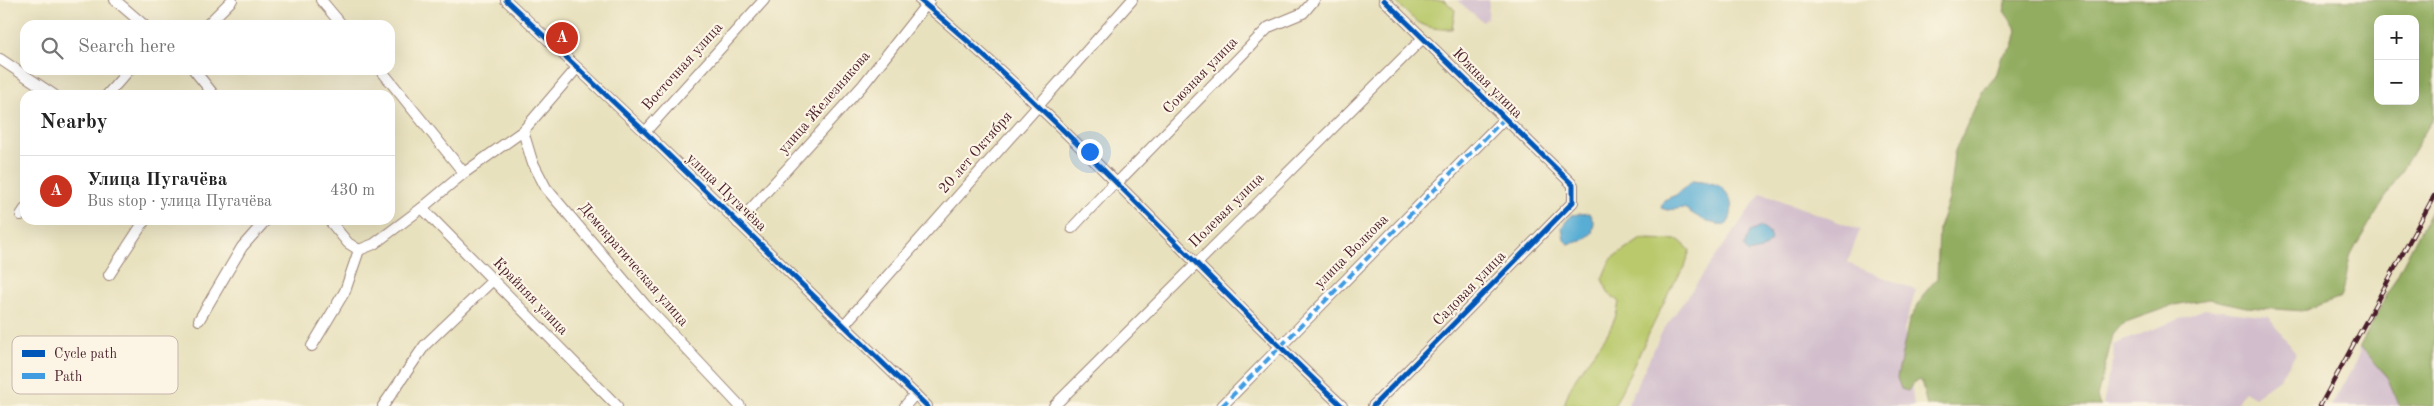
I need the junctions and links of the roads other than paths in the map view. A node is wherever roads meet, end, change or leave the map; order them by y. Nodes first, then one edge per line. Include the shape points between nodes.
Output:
1 (115, 0) edge
2 (232, 0) edge
3 (321, 0) edge
4 (506, 0) edge
5 (764, 0) edge
6 (1132, 0) edge
7 (1314, 0) edge
8 (1384, 0) edge
9 (925, 2) edge
10 (138, 20) edge
11 (213, 20) edge
12 (338, 20) edge
13 (1423, 38) junction
14 (0, 59) edge
15 (577, 68) junction
16 (20, 72) edge
17 (24, 75) edge
18 (125, 75) edge
19 (198, 75) edge
20 (385, 75) edge
21 (46, 90) edge
22 (112, 90) edge
23 (210, 90) edge
24 (1038, 105) junction
25 (1504, 119) junction
26 (523, 130) junction
27 (645, 132) junction
28 (464, 173) junction
29 (1116, 183) junction
30 (1573, 185) joint
31 (422, 208) junction
32 (738, 223) junction
33 (142, 225) edge
34 (262, 225) edge
35 (333, 225) edge
36 (1072, 228) dead end
37 (359, 250) junction
38 (1196, 264) junction
39 (108, 276) dead end
40 (493, 280) junction
41 (199, 320) dead end
42 (843, 326) junction
43 (312, 346) dead end
44 (1279, 347) junction
45 (915, 394) junction
46 (382, 406) edge
47 (617, 406) edge
48 (740, 406) edge
49 (905, 406) edge
50 (927, 406) edge
51 (1054, 406) edge
52 (1222, 406) edge
53 (1342, 406) edge
54 (1374, 406) edge

1 - 10 street
2 - 11 street
3 - 12 street
4 - 15 street, улица Пугачёва
5 - 27 street, Восточная улица
6 - 24 street, 20 лет Октября
7 - 29 street, Союзная улица via 1303,12 1269,27
8 - 13 street, Южная улица
9 - 24 street
9 - 32 street, улица Железнякова via 863,85
13 - 25 street, Южная улица
13 - 38 street, Полевая улица
14 - 16 street
15 - 26 street
15 - 27 street, улица Пугачёва
17 - 21 street
18 - 22 street
19 - 23 street
20 - 28 street
24 - 29 street
24 - 42 street, 20 лет Октября
25 - 30 street, Южная улица
25 - 44 street, улица Волкова
26 - 28 street
26 - 48 street, Демократическая улица via 532,161 546,188 646,306
27 - 32 street, улица Пугачёва
28 - 31 street
29 - 36 street, Союзная улица
29 - 38 street
30 - 54 street, Садовая улица via 1573,202
31 - 37 street via 374,244
31 - 40 street, Крайняя улица
32 - 42 street, улица Пугачёва
33 - 39 street
34 - 41 street via 242,247
35 - 37 street via 348,243
37 - 43 street via 345,291
38 - 44 street
38 - 51 street, Полевая улица
40 - 46 street via 425,345
40 - 47 street, Крайняя улица
42 - 45 street, улица Пугачёва
44 - 52 street, улица Волкова
44 - 53 street
45 - 49 street
45 - 50 street, улица Пугачёва

